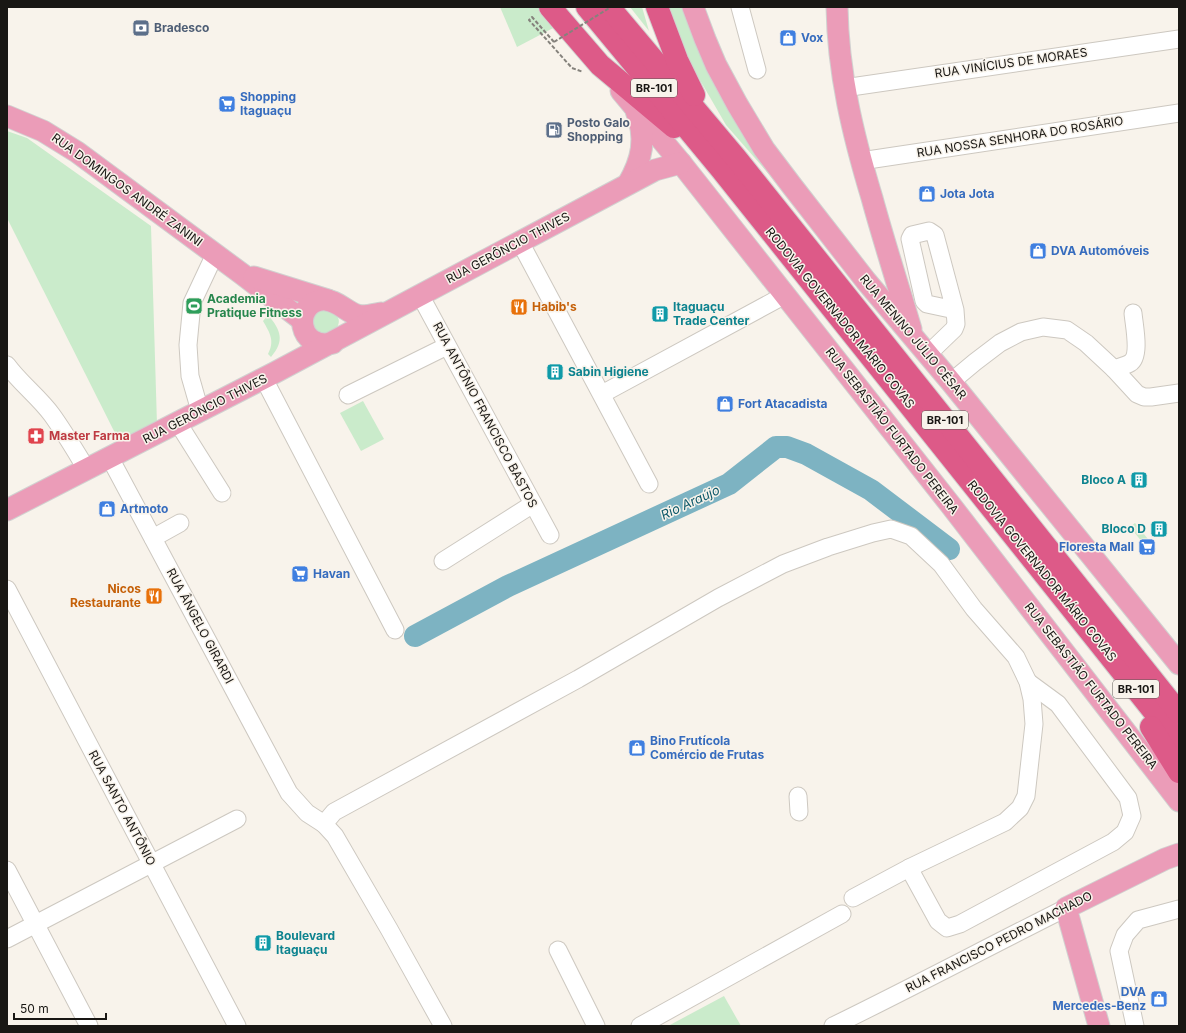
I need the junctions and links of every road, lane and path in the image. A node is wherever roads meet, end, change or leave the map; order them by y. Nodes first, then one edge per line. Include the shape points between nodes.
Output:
1 (550, 7) edge
2 (587, 7) edge
3 (610, 7) edge
4 (657, 7) edge
5 (694, 7) edge
6 (740, 7) edge
7 (837, 7) edge
8 (1179, 39) edge
9 (554, 42) dead end
10 (600, 64) junction
11 (757, 70) dead end
12 (844, 88) junction
13 (633, 105) junction
14 (1179, 113) edge
15 (7, 116) edge
16 (711, 128) junction
17 (657, 133) junction
18 (861, 161) junction
19 (681, 163) junction
20 (721, 169) junction
21 (655, 170) junction
22 (628, 184) junction
23 (520, 242) junction
24 (215, 254) junction
25 (888, 257) junction
26 (242, 274) junction
27 (866, 282) junction
28 (420, 295) junction
29 (785, 295) junction
30 (334, 303) junction
31 (955, 310) dead end
32 (388, 312) junction
33 (1132, 313) dead end
34 (304, 327) junction
35 (914, 338) junction
36 (336, 341) junction
37 (448, 346) junction
38 (928, 354) junction
39 (1114, 369) junction
40 (10, 374) edge
41 (269, 376) junction
42 (951, 382) junction
43 (1179, 393) edge
44 (602, 394) junction
45 (348, 395) dead end
46 (200, 411) junction
47 (178, 423) junction
48 (110, 458) junction
49 (87, 470) junction
50 (650, 484) dead end
51 (222, 492) dead end
52 (533, 504) junction
53 (7, 510) edge
54 (180, 523) dead end
55 (550, 535) dead end
56 (153, 538) junction
57 (442, 560) dead end
58 (7, 589) edge
59 (395, 630) dead end
60 (1093, 634) junction
61 (1172, 647) edge
62 (1179, 664) edge
63 (1028, 682) junction
64 (1179, 713) edge
65 (1179, 743) edge
66 (1179, 772) edge
67 (1179, 801) edge
68 (237, 819) dead end
69 (324, 824) junction
70 (1179, 839) edge
71 (1172, 857) edge
72 (151, 864) junction
73 (909, 868) junction
74 (7, 870) edge
75 (853, 898) dead end
76 (1066, 908) junction
77 (1179, 909) edge
78 (842, 914) dead end
79 (35, 924) junction
80 (7, 939) edge
81 (558, 950) dead end
82 (89, 1026) edge
83 (237, 1026) edge
84 (443, 1026) edge
85 (596, 1026) edge
86 (640, 1026) edge
87 (833, 1026) edge
88 (1099, 1026) edge
89 (1135, 1026) edge

1 - 10 highway
2 - 20 highway, RODOVIA GOVERNADOR MÁRIO COVAS / BR-101
3 - 9 path, bridge
3 - 16 highway, RODOVIA GOVERNADOR MÁRIO COVAS / BR-101
4 - 16 highway via 677,60
5 - 27 main road, RUA MENINO JÚLIO CÉSAR via 716,65 764,149
6 - 11 street
7 - 12 main road
8 - 12 street, RUA VINÍCIUS DE MORAES
10 - 13 main road, RUA SEBASTIÃO FURTADO PEREIRA
10 - 20 highway
12 - 18 main road
13 - 17 main road, RUA SEBASTIÃO FURTADO PEREIRA
13 - 22 main road via 641,123 642,144 640,158
14 - 18 street, RUA NOSSA SENHORA DO ROSÁRIO
15 - 24 main road, RUA DOMINGOS ANDRÉ ZANINI via 33,125 56,138
16 - 64 highway, RODOVIA GOVERNADOR MÁRIO COVAS / BR-101
17 - 19 main road, RUA SEBASTIÃO FURTADO PEREIRA
17 - 21 main road via 661,152
18 - 25 main road
19 - 21 main road, RUA GERÔNCIO THIVES
19 - 29 main road, RUA SEBASTIÃO FURTADO PEREIRA
20 - 60 highway, RODOVIA GOVERNADOR MÁRIO COVAS / BR-101
21 - 22 main road, RUA GERÔNCIO THIVES
22 - 23 main road, RUA GERÔNCIO THIVES
23 - 28 main road, RUA GERÔNCIO THIVES
23 - 44 street
24 - 26 main road, RUA DOMINGOS ANDRÉ ZANINI
24 - 46 street via 192,302 188,345 190,376
25 - 27 main road
25 - 35 main road
26 - 30 main road
26 - 34 main road, RUA DOMINGOS ANDRÉ ZANINI
27 - 35 main road, RUA MENINO JÚLIO CÉSAR
28 - 32 main road, RUA GERÔNCIO THIVES
28 - 37 street, RUA ANTÔNIO FRANCISCO BASTOS
29 - 44 street
29 - 67 main road, RUA SEBASTIÃO FURTADO PEREIRA
30 - 32 main road via 358,316
30 - 34 main road via 321,300 308,307 304,313
30 - 36 main road via 343,311 346,322 344,333
31 - 38 street via 954,329
32 - 36 main road, RUA GERÔNCIO THIVES
33 - 39 street via 1136,351 1134,358 1130,363
34 - 36 main road via 311,340 318,344
34 - 41 main road via 304,344 298,354
35 - 38 main road, RUA MENINO JÚLIO CÉSAR
36 - 41 main road, RUA GERÔNCIO THIVES
37 - 45 street
37 - 52 street, RUA ANTÔNIO FRANCISCO BASTOS
38 - 42 main road, RUA MENINO JÚLIO CÉSAR
39 - 42 street via 1086,343 1067,330 1043,327 1021,332 1000,344
39 - 43 street via 1137,394 1144,397
40 - 49 street via 52,415
41 - 46 main road, RUA GERÔNCIO THIVES
41 - 59 street
42 - 61 main road, RUA MENINO JÚLIO CÉSAR
44 - 50 street
46 - 47 main road, RUA GERÔNCIO THIVES
47 - 48 main road, RUA GERÔNCIO THIVES
47 - 51 street
48 - 49 main road, RUA GERÔNCIO THIVES
48 - 56 street, RUA ÂNGELO GIRARDI
49 - 53 main road, RUA GERÔNCIO THIVES
52 - 55 street, RUA ANTÔNIO FRANCISCO BASTOS
52 - 57 street
54 - 56 street
56 - 69 street, RUA ÂNGELO GIRARDI via 289,793 307,813
58 - 72 street, RUA SANTO ANTÔNIO
60 - 65 highway, RODOVIA GOVERNADOR MÁRIO COVAS / BR-101
60 - 66 highway
61 - 62 main road, RUA MENINO JÚLIO CÉSAR
63 - 69 street via 1016,657 974,609 941,564 911,536 891,528 783,564 334,812
63 - 73 street via 1034,724 1026,796 1020,808 1005,822
63 - 73 street via 1058,704 1128,798 1132,816 1125,832 1113,842 960,924 947,928 938,921
68 - 72 street
69 - 84 street, RUA ÂNGELO GIRARDI via 335,836
70 - 71 main road, RUA FRANCISCO PEDRO MACHADO
71 - 76 main road, RUA FRANCISCO PEDRO MACHADO
72 - 79 street
72 - 83 street, RUA SANTO ANTÔNIO
73 - 75 street
74 - 79 street
76 - 87 street, RUA FRANCISCO PEDRO MACHADO
76 - 88 main road
77 - 89 street via 1138,920 1125,935 1120,951
78 - 86 street
79 - 80 street
79 - 82 street
81 - 85 street

